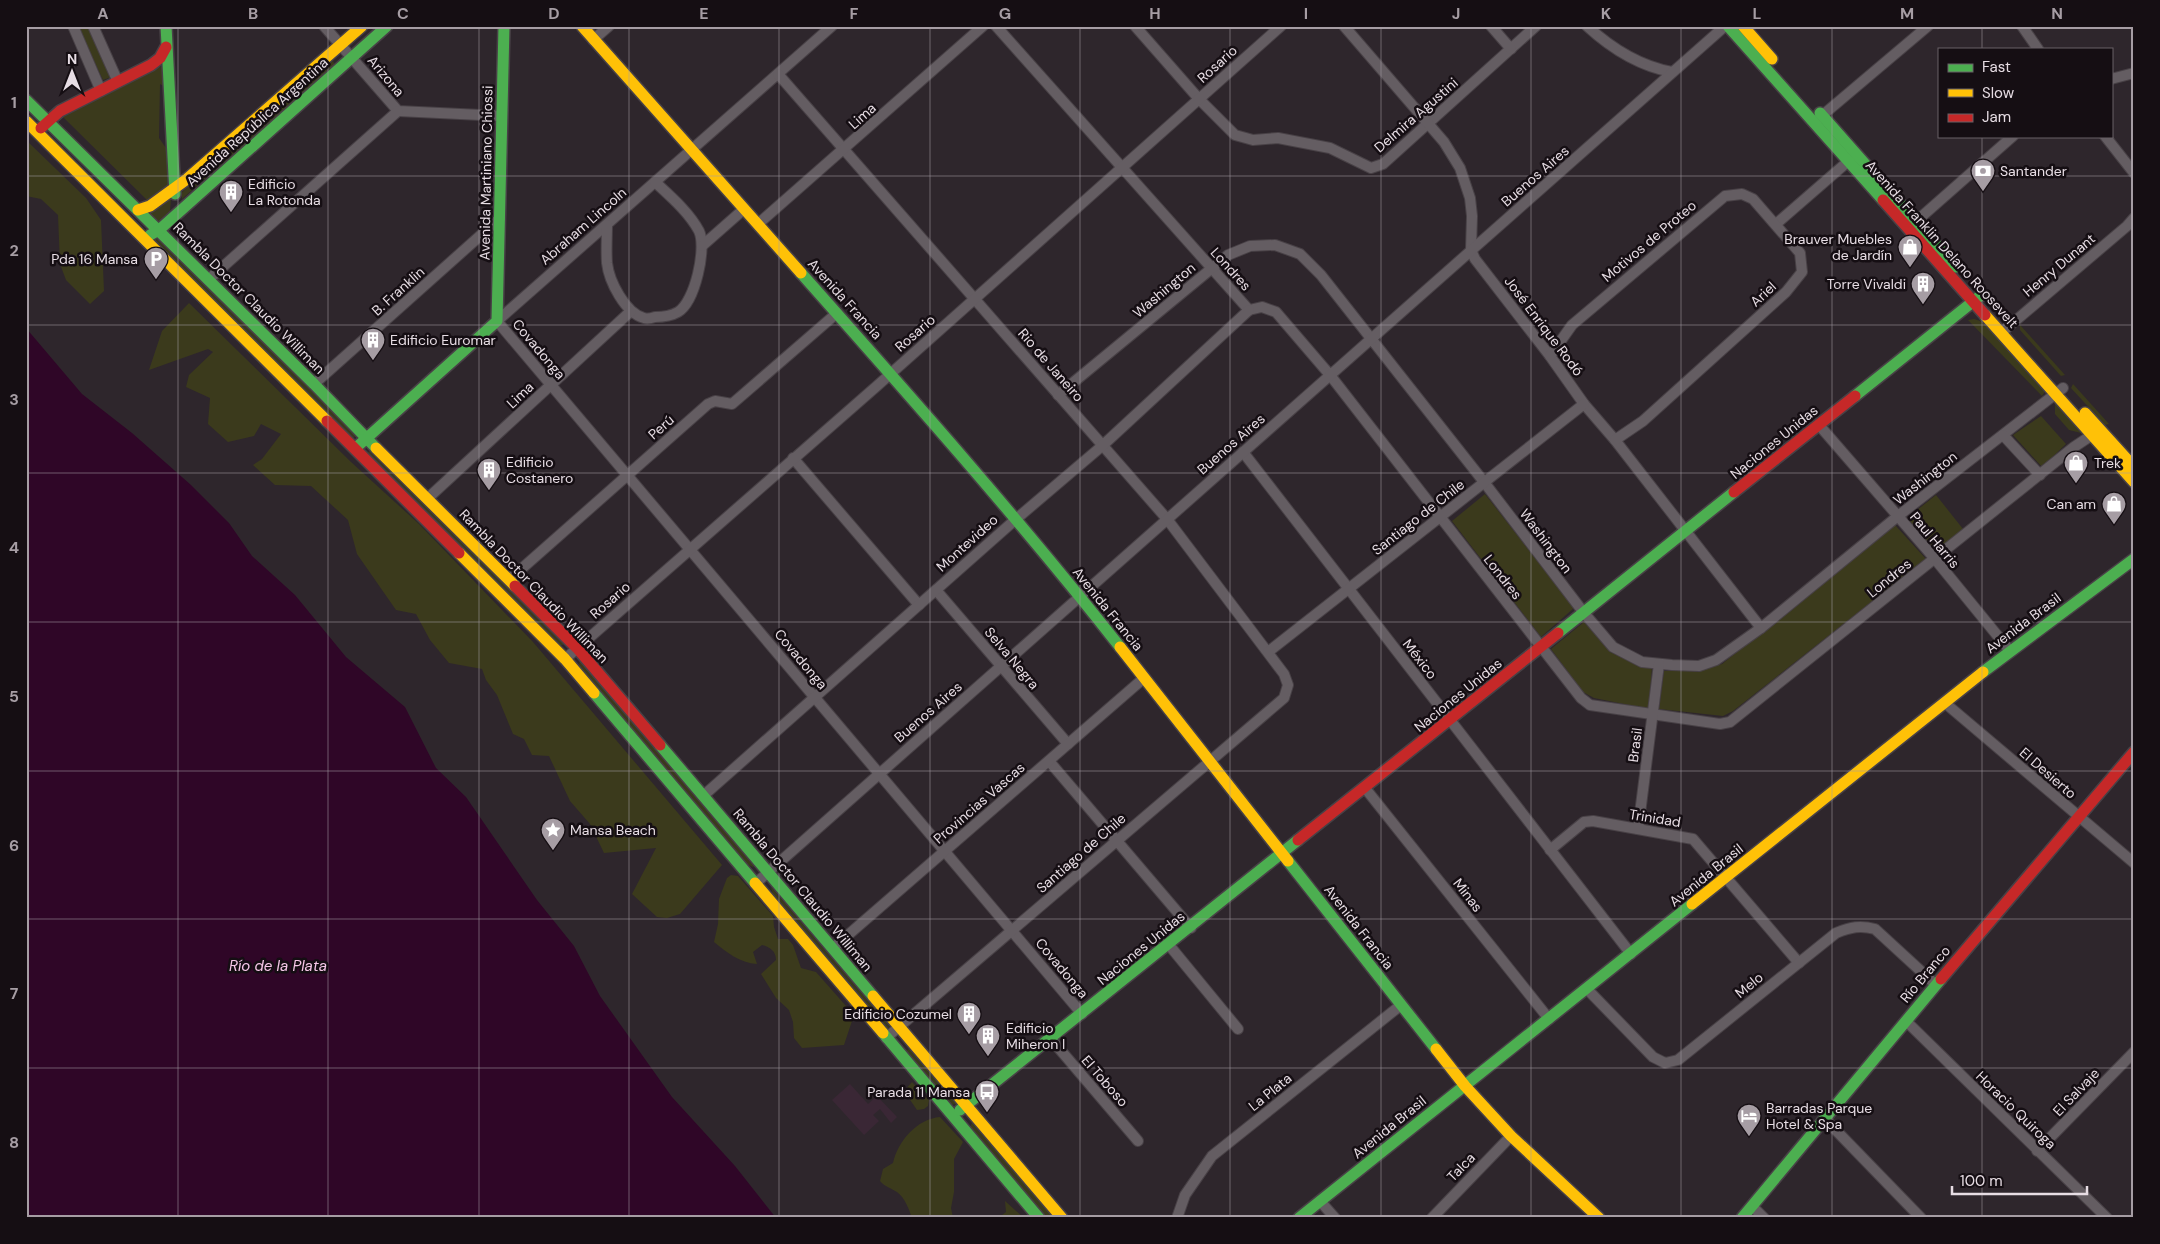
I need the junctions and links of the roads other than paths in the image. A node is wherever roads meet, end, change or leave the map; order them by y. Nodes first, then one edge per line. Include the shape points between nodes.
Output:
1 (73, 26) edge
2 (92, 26) edge
3 (166, 26) edge
4 (324, 26) edge
5 (362, 26) edge
6 (387, 26) edge
7 (504, 26) edge
8 (582, 26) edge
9 (609, 26) edge
10 (832, 26) edge
11 (984, 26) edge
12 (996, 26) edge
13 (1134, 26) edge
14 (1281, 26) edge
15 (1344, 26) edge
16 (1491, 26) edge
17 (1536, 26) edge
18 (1587, 26) edge
19 (1727, 26) edge
20 (1743, 26) edge
21 (1928, 26) edge
22 (2022, 26) edge
23 (593, 40) junction
24 (341, 44) junction
25 (166, 47) junction
26 (2037, 48) edge
27 (1511, 49) junction
28 (353, 57) junction
29 (1672, 72) junction
30 (2134, 73) edge
31 (778, 74) junction
32 (2112, 78) edge
33 (118, 82) junction
34 (101, 91) junction
35 (1199, 99) junction
36 (26, 100) edge
37 (398, 110) junction
38 (502, 116) junction
39 (1819, 119) junction
40 (26, 121) edge
41 (48, 122) junction
42 (1428, 123) junction
43 (37, 132) junction
44 (2011, 138) edge
45 (2107, 138) edge
46 (692, 150) junction
47 (844, 150) junction
48 (1852, 157) junction
49 (1122, 168) junction
50 (2134, 173) edge
51 (655, 182) junction
52 (176, 187) junction
53 (744, 208) junction
54 (138, 210) junction
55 (173, 216) junction
56 (500, 218) junction
57 (2134, 218) edge
58 (607, 224) junction
59 (758, 224) junction
60 (1776, 224) junction
61 (1912, 225) junction
62 (159, 230) junction
63 (144, 238) junction
64 (175, 246) junction
65 (702, 246) junction
66 (1471, 250) junction
67 (1212, 269) junction
68 (208, 280) junction
69 (974, 299) junction
70 (1977, 299) junction
71 (1249, 310) junction
72 (631, 311) junction
73 (837, 313) junction
74 (497, 321) junction
75 (2005, 329) junction
76 (1371, 339) junction
77 (1550, 356) junction
78 (890, 373) junction
79 (1330, 375) junction
80 (314, 384) junction
81 (551, 385) junction
82 (2059, 391) junction
83 (1058, 395) junction
84 (1584, 404) junction
85 (1819, 425) junction
86 (2003, 435) junction
87 (2092, 436) junction
88 (366, 438) junction
89 (1615, 440) junction
90 (1102, 446) junction
91 (354, 450) junction
92 (1243, 452) junction
93 (793, 458) junction
94 (2134, 466) edge
95 (628, 475) junction
96 (2040, 475) junction
97 (1484, 482) junction
98 (2134, 482) edge
99 (427, 499) junction
100 (1898, 516) junction
101 (1440, 517) junction
102 (1015, 520) junction
103 (1167, 520) junction
104 (1686, 531) junction
105 (690, 548) junction
106 (1935, 559) junction
107 (2134, 559) edge
108 (510, 580) junction
109 (1349, 589) junction
110 (936, 590) junction
111 (1080, 596) junction
112 (919, 605) junction
113 (1584, 613) junction
114 (1761, 628) junction
115 (1541, 647) junction
116 (577, 648) junction
117 (2010, 651) junction
118 (1268, 652) junction
119 (565, 659) junction
120 (1659, 664) junction
121 (1001, 666) junction
122 (1144, 678) junction
123 (1288, 685) joint
124 (815, 697) junction
125 (1944, 703) junction
126 (1652, 715) junction
127 (1450, 720) junction
128 (1068, 744) junction
129 (2134, 752) edge
130 (1048, 761) junction
131 (1210, 762) junction
132 (879, 774) junction
133 (1365, 788) junction
134 (703, 796) junction
135 (2078, 817) junction
136 (1638, 829) junction
137 (1117, 841) junction
138 (1550, 850) junction
139 (945, 851) junction
140 (1282, 854) junction
141 (2134, 863) edge
142 (768, 872) junction
143 (1726, 878) junction
144 (756, 883) junction
145 (1191, 928) junction
146 (1012, 931) junction
147 (1169, 945) junction
148 (833, 948) junction
149 (1631, 954) junction
150 (1799, 963) junction
151 (1936, 985) junction
152 (1587, 989) junction
153 (1401, 1005) junction
154 (1082, 1014) junction
155 (1549, 1019) junction
156 (1906, 1021) junction
157 (900, 1027) junction
158 (1238, 1029) dead end
159 (886, 1038) junction
160 (1051, 1039) junction
161 (2134, 1052) edge
162 (1465, 1086) junction
163 (966, 1105) junction
164 (952, 1116) junction
165 (1825, 1119) junction
166 (1511, 1136) junction
167 (1138, 1141) dead end
168 (2037, 1151) junction
169 (1320, 1201) junction
170 (1752, 1206) junction
171 (1596, 1217) edge
172 (1039, 1218) edge
173 (1062, 1218) edge
174 (1177, 1218) edge
175 (1299, 1218) edge
176 (1335, 1218) edge
177 (1432, 1218) edge
178 (1742, 1218) edge
179 (1764, 1218) edge
180 (1921, 1218) edge
181 (2107, 1218) edge

1 - 34 street
2 - 33 street
3 - 25 street
4 - 24 street, Arizona
5 - 24 street, Avenida República Argentina
6 - 28 street, Avenida República Argentina
7 - 38 street, Avenida Martiniano Chiossi
8 - 23 street, Avenida Francia
9 - 23 street
10 - 31 street, Abraham Lincoln
11 - 47 street, Lima
12 - 49 street, Londres
13 - 35 street, Delmira Agustini
14 - 35 street, Rosario
15 - 42 street
16 - 27 street
17 - 27 street, Delmira Agustini
18 - 29 street via 1624,55 1658,70
19 - 29 street, Buenos Aires
19 - 39 street, Avenida Franklin Delano Roosevelt
20 - 39 street, Avenida Franklin Delano Roosevelt
21 - 39 street
22 - 26 street
23 - 46 street, Avenida Francia
24 - 28 street, Arizona
24 - 52 street, Avenida República Argentina
25 - 33 street via 151,65
25 - 52 street via 170,67
27 - 42 street, Delmira Agustini
28 - 37 street, Arizona
28 - 55 street, Avenida República Argentina
29 - 66 street, Buenos Aires
30 - 32 street
31 - 46 street, Abraham Lincoln
31 - 47 street, Rio de Janeiro
33 - 34 street
34 - 41 street via 60,110
35 - 42 street, Delmira Agustini via 1235,135 1253,140 1278,138 1330,148 1372,168 1383,164
35 - 49 street, Rosario
36 - 41 street, Rambla Doctor Claudio Williman
37 - 38 street, Arizona
37 - 68 street
38 - 56 street, Avenida Martiniano Chiossi
39 - 48 street, Avenida Franklin Delano Roosevelt
40 - 43 street, Rambla Doctor Claudio Williman
41 - 43 street
41 - 54 street, Rambla Doctor Claudio Williman
42 - 66 street via 1444,142 1463,176 1472,216
43 - 63 street, Rambla Doctor Claudio Williman
44 - 61 street
45 - 50 street
46 - 51 street, Abraham Lincoln
46 - 53 street, Avenida Francia
47 - 59 street, Lima
47 - 69 street, Rio de Janeiro
48 - 60 street
48 - 61 street, Avenida Franklin Delano Roosevelt
49 - 67 street, Londres
49 - 69 street, Rosario
51 - 58 street, Abraham Lincoln
51 - 65 street via 699,231
52 - 54 street, Avenida República Argentina via 150,206
52 - 55 street
53 - 59 street, Avenida Francia
53 - 65 street
54 - 62 street, Rambla Doctor Claudio Williman
55 - 62 street, Avenida República Argentina
55 - 64 street
56 - 74 street, Avenida Martiniano Chiossi
56 - 80 street, B. Franklin
57 - 75 street, Henry Dunant
58 - 72 street via 607,265 618,293
58 - 74 street, Abraham Lincoln
59 - 73 street, Avenida Francia
60 - 77 street, Motivos de Proteo via 1753,199 1742,194 1724,196 1572,325
60 - 89 street, Ariel via 1800,253 1802,272 1798,278 1643,421
61 - 70 street, Avenida Franklin Delano Roosevelt
62 - 63 street, Avenida República Argentina
62 - 64 street, Rambla Doctor Claudio Williman
63 - 91 street, Rambla Doctor Claudio Williman
64 - 68 street, Rambla Doctor Claudio Williman
65 - 72 street via 696,278 686,304 679,312 644,318
66 - 76 street, Buenos Aires
66 - 77 street, José Enrique Rodó
67 - 71 street, Londres
67 - 76 street, Washington via 1228,255 1250,246 1275,245 1300,254 1321,275
67 - 83 street, Washington
68 - 80 street, Rambla Doctor Claudio Williman
69 - 78 street, Rosario
69 - 83 street, Rio de Janeiro
70 - 75 street, Avenida Franklin Delano Roosevelt
70 - 85 street, Naciones Unidas
71 - 79 street, Londres via 1262,307 1276,312
71 - 90 street, Montevideo
72 - 81 street, Lima
73 - 78 street, Avenida Francia
73 - 95 street, Perú via 732,404 716,401 708,404
74 - 81 street, Covadonga
74 - 88 street, Abraham Lincoln
75 - 82 street, Avenida Franklin Delano Roosevelt
76 - 79 street, Buenos Aires
76 - 97 street, Washington
77 - 84 street, José Enrique Rodó
78 - 93 street, Rosario
78 - 102 street, Avenida Francia
79 - 92 street, Buenos Aires
79 - 101 street, Londres
80 - 88 street, Rambla Doctor Claudio Williman
81 - 95 street, Covadonga
81 - 99 street, Lima
82 - 86 street, Washington
82 - 87 street, Avenida Franklin Delano Roosevelt
82 - 94 street, Avenida Franklin Delano Roosevelt
83 - 90 street, Rio de Janeiro
84 - 89 street, José Enrique Rodó
84 - 97 street, Santiago de Chile
85 - 100 street, Paul Harris
85 - 104 street, Naciones Unidas
86 - 96 street
86 - 100 street, Washington
87 - 96 street, Londres
87 - 98 street, Avenida Franklin Delano Roosevelt
88 - 91 street, Abraham Lincoln
88 - 99 street, Rambla Doctor Claudio Williman
89 - 104 street, José Enrique Rodó
90 - 102 street, Montevideo
90 - 103 street, Rio de Janeiro
91 - 119 street, Rambla Doctor Claudio Williman
92 - 103 street, Buenos Aires
92 - 109 street, México
93 - 105 street, Rosario
93 - 112 street
95 - 105 street, Covadonga
95 - 108 street, Perú
96 - 106 street, Londres
97 - 101 street, Santiago de Chile
97 - 113 street, Washington
99 - 108 street, Rambla Doctor Claudio Williman
100 - 106 street, Paul Harris
100 - 114 street, Washington
101 - 109 street, Santiago de Chile
101 - 115 street, Londres
102 - 110 street, Montevideo
102 - 111 street, Avenida Francia
103 - 111 street, Buenos Aires
103 - 118 street, Rio de Janeiro
104 - 113 street, Naciones Unidas
104 - 114 street, José Enrique Rodó
105 - 116 street, Rosario
105 - 124 street, Covadonga
106 - 117 street, Paul Harris
106 - 126 street, Londres via 1730,722 1720,724
107 - 117 street, Avenida Brasil
108 - 116 street, Rambla Doctor Claudio Williman
109 - 118 street, Santiago de Chile
109 - 127 street, México
110 - 112 street, Montevideo
110 - 121 street, Selva Negra
111 - 121 street, Buenos Aires
111 - 122 street, Avenida Francia
112 - 124 street, Montevideo
113 - 115 street, Naciones Unidas
113 - 120 street, Washington via 1613,647 1642,662
114 - 120 street, Washington via 1716,660 1699,666
115 - 126 street, Londres via 1590,705
115 - 127 street, Naciones Unidas
116 - 119 street, Rosario
116 - 134 street, Rambla Doctor Claudio Williman
117 - 125 street, Avenida Brasil
118 - 123 street, Rio de Janeiro
119 - 144 street, Rambla Doctor Claudio Williman
120 - 126 street, Brasil
121 - 128 street, Selva Negra
121 - 132 street, Buenos Aires
122 - 128 street, Provincias Vascas
122 - 131 street, Avenida Francia
123 - 131 street, Santiago de Chile via 1284,698
124 - 132 street, Covadonga
124 - 134 street, Montevideo
125 - 135 street, El Desierto
125 - 143 street, Avenida Brasil
126 - 136 street, Brasil
127 - 133 street, Naciones Unidas
127 - 138 street, México
128 - 130 street, Provincias Vascas
129 - 135 street, Río Branco
130 - 137 street
130 - 139 street, Provincias Vascas
131 - 137 street, Santiago de Chile
131 - 140 street, Avenida Francia
132 - 139 street, Covadonga
132 - 142 street, Buenos Aires
133 - 140 street, Naciones Unidas
133 - 155 street, Minas
134 - 142 street, Rambla Doctor Claudio Williman
135 - 141 street, El Desierto
135 - 151 street, Río Branco
136 - 138 street, Trinidad via 1584,822
136 - 143 street, Trinidad via 1693,840
137 - 145 street
137 - 146 street, Santiago de Chile
138 - 149 street, México
139 - 146 street, Covadonga
139 - 148 street, Provincias Vascas
140 - 145 street, Naciones Unidas
140 - 153 street, Avenida Francia
142 - 144 street, Buenos Aires
142 - 148 street, Rambla Doctor Claudio Williman
143 - 149 street, Avenida Brasil
143 - 150 street, Trinidad
144 - 159 street, Rambla Doctor Claudio Williman
145 - 147 street, Naciones Unidas
146 - 154 street, Covadonga
146 - 157 street, Santiago de Chile
147 - 154 street, Naciones Unidas
147 - 158 street
148 - 157 street, Rambla Doctor Claudio Williman
149 - 152 street, Avenida Brasil
150 - 151 street, Melo via 1836,933 1862,925 1875,928
150 - 152 street, Melo via 1678,1060 1665,1062 1653,1056
151 - 156 street, Río Branco
152 - 155 street, Avenida Brasil
153 - 162 street, Avenida Francia
153 - 174 street, La Plata via 1212,1156 1185,1195
154 - 160 street, Naciones Unidas
155 - 162 street, Avenida Brasil
156 - 165 street, Río Branco
156 - 168 street, Horacio Quiroga
157 - 159 street, Santiago de Chile
157 - 163 street, Rambla Doctor Claudio Williman
159 - 164 street, Rambla Doctor Claudio Williman
160 - 163 street, Naciones Unidas
160 - 167 street, El Toboso
161 - 168 street, El Salvaje
162 - 166 street, Avenida Francia
162 - 169 street, Avenida Brasil
163 - 164 street, Naciones Unidas
163 - 173 street, Rambla Doctor Claudio Williman
164 - 172 street, Rambla Doctor Claudio Williman
165 - 170 street, Río Branco
165 - 180 street
166 - 171 street, Avenida Francia
166 - 177 street, Talca
168 - 181 street, Horacio Quiroga
169 - 175 street, Avenida Brasil
169 - 176 street
170 - 178 street, Río Branco
170 - 179 street

